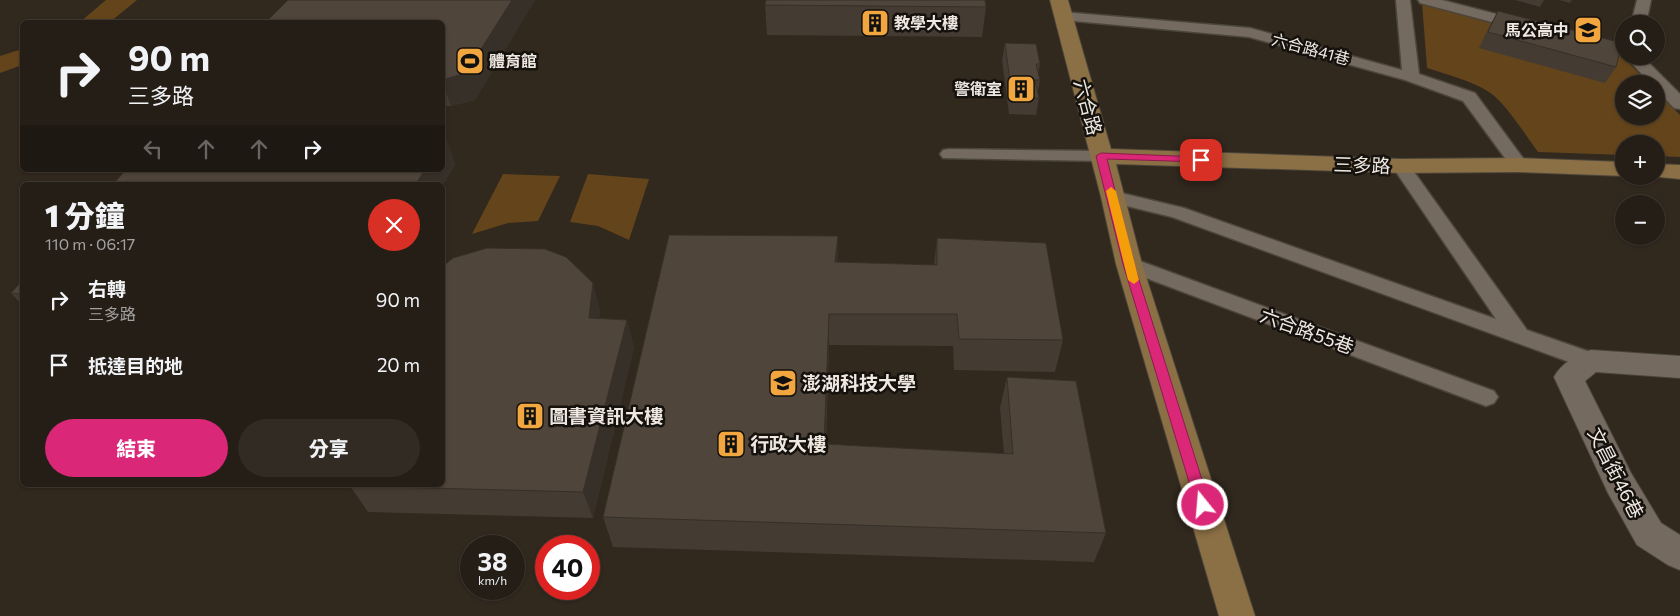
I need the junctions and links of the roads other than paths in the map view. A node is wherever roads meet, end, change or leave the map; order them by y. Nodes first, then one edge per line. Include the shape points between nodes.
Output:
1 (1403, 0) edge
2 (1425, 0) edge
3 (1644, 0) edge
4 (1061, 8) edge
5 (1640, 15) edge
6 (1539, 30) edge
7 (1642, 65) edge
8 (1411, 76) junction
9 (1680, 104) edge
10 (948, 154) dead end
11 (1101, 156) junction
12 (1519, 165) junction
13 (1400, 166) junction
14 (1615, 169) edge
15 (1665, 171) edge
16 (1680, 172) edge
17 (1113, 197) junction
18 (1129, 264) junction
19 (1520, 336) junction
20 (1680, 367) edge
21 (1580, 369) junction
22 (1486, 397) dead end
23 (1680, 554) edge
24 (1237, 616) edge

1 - 8 lane
2 - 6 lane
3 - 5 lane
4 - 8 lane, 六合路41巷 via 1250,33
4 - 11 street, 六合路
7 - 9 lane
8 - 12 lane, 六合路41巷 via 1469,96
10 - 11 lane
11 - 13 street, 三多路
11 - 17 street, 六合路
12 - 13 street, 三多路
12 - 14 street, 三多路
13 - 19 lane
15 - 16 street
17 - 18 street, 六合路
17 - 19 lane via 1177,212
18 - 22 lane, 六合路55巷
18 - 24 street, 六合路
19 - 21 lane
20 - 21 street
21 - 23 street, 文昌街46巷 via 1619,483 1649,534

